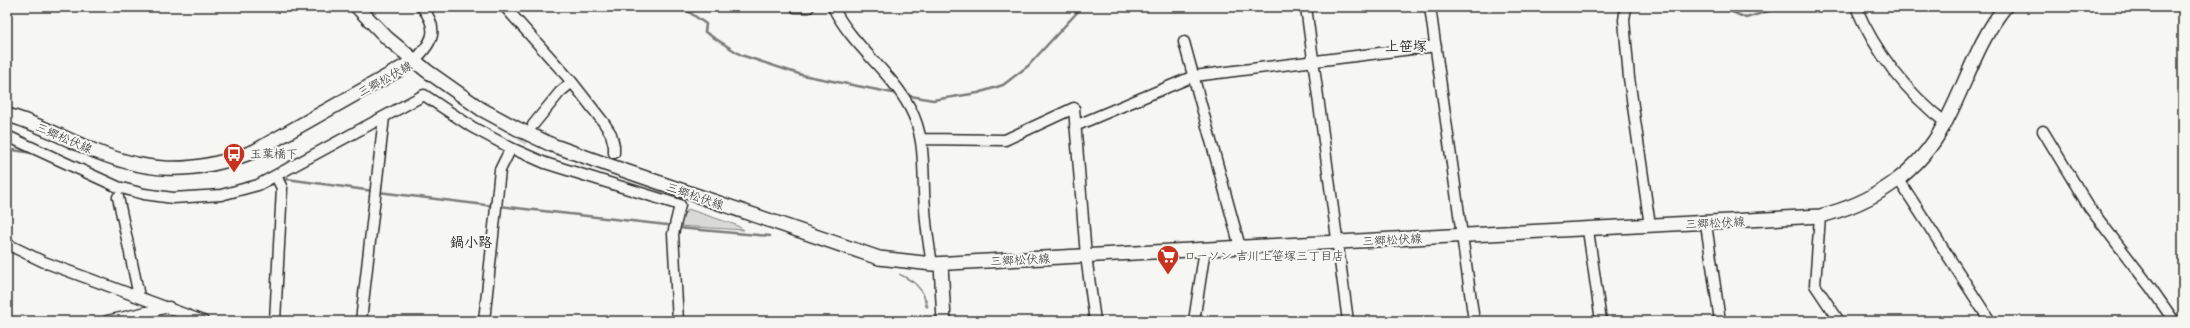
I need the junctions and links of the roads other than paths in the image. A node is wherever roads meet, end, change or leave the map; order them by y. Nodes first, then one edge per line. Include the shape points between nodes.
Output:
1 (357, 7) edge
2 (422, 7) edge
3 (505, 7) edge
4 (795, 7) edge
5 (809, 7) edge
6 (833, 7) edge
7 (1306, 7) edge
8 (1430, 7) edge
9 (1626, 7) edge
10 (1856, 7) edge
11 (2005, 7) edge
12 (1184, 42) dead end
13 (1436, 46) junction
14 (1313, 60) junction
15 (414, 61) junction
16 (1194, 76) junction
17 (572, 82) junction
18 (7, 115) edge
19 (384, 117) junction
20 (1946, 123) junction
21 (533, 125) tunnel mouth
22 (1075, 126) junction
23 (2043, 131) dead end
24 (7, 136) edge
25 (921, 139) junction
26 (516, 147) junction
27 (614, 153) dead end
28 (276, 176) junction
29 (1898, 180) junction
30 (118, 197) dead end
31 (1820, 216) junction
32 (1706, 224) junction
33 (1650, 226) junction
34 (1588, 230) junction
35 (1463, 236) junction
36 (1337, 242) junction
37 (7, 244) edge
38 (1240, 247) junction
39 (1204, 249) junction
40 (1086, 256) junction
41 (936, 264) junction
42 (139, 296) junction
43 (169, 307) junction
44 (198, 320) edge
45 (107, 321) edge
46 (275, 321) edge
47 (361, 321) edge
48 (484, 321) edge
49 (678, 321) edge
50 (944, 321) edge
51 (1095, 321) edge
52 (1194, 321) edge
53 (1348, 321) edge
54 (1474, 321) edge
55 (1601, 321) edge
56 (1720, 321) edge
57 (1839, 321) edge
58 (1990, 321) edge
59 (2174, 321) edge

1 - 15 main road
2 - 15 street via 434,26 427,46
3 - 17 street
4 - 5 street
6 - 25 street via 848,33 910,107
7 - 14 street
8 - 13 street
9 - 33 street via 1624,20 1629,78
10 - 20 street via 1887,62 1914,94
11 - 20 main road, 三郷松伏線 via 1982,40
12 - 16 street
13 - 14 street
13 - 35 street
14 - 16 street
14 - 36 street
15 - 18 main road, 三郷松伏線 via 255,151 229,161 201,167 171,170 143,166 88,149
15 - 41 main road, 三郷松伏線 via 481,109 552,145 873,256 893,261
16 - 22 street
16 - 38 street
17 - 21 street via 560,92
17 - 27 street via 611,134
19 - 26 street via 424,95 472,127
19 - 28 street
19 - 47 street
20 - 29 main road, 三郷松伏線 via 1930,147
22 - 25 street via 1074,108 1005,140
22 - 40 street
23 - 59 street via 2089,207
24 - 28 street via 104,181 144,194 173,198 221,195 258,185
25 - 41 street via 925,210
26 - 48 street via 500,170
26 - 49 street via 545,163 680,205 673,234
28 - 46 street via 282,188
29 - 31 main road, 三郷松伏線 via 1850,208
29 - 58 street
30 - 42 street
31 - 32 main road, 三郷松伏線
31 - 57 street via 1816,285
32 - 33 main road, 三郷松伏線
32 - 56 street
33 - 34 main road, 三郷松伏線
34 - 35 main road, 三郷松伏線
34 - 55 street
35 - 36 main road, 三郷松伏線
35 - 54 street
36 - 38 main road, 三郷松伏線
36 - 53 street
37 - 42 street via 44,262
38 - 39 main road, 三郷松伏線
39 - 40 main road, 三郷松伏線
39 - 52 street
40 - 41 main road, 三郷松伏線
40 - 51 street
41 - 50 main road
42 - 43 street
43 - 44 street
43 - 45 street

